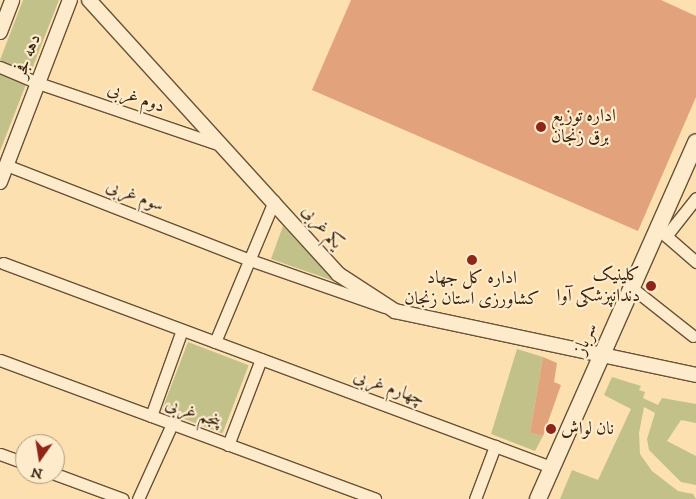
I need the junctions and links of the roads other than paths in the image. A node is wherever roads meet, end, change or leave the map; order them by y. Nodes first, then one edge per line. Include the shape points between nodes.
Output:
1 (12, 0) edge
2 (70, 0) edge
3 (89, 0) edge
4 (0, 32) edge
5 (0, 67) edge
6 (38, 83) junction
7 (696, 142) edge
8 (224, 146) junction
9 (6, 165) junction
10 (0, 182) edge
11 (696, 198) edge
12 (274, 200) junction
13 (662, 232) junction
14 (250, 260) junction
15 (696, 262) edge
16 (3, 263) dead end
17 (631, 287) junction
18 (395, 311) junction
19 (182, 330) junction
20 (693, 336) dead end
21 (215, 342) junction
22 (600, 356) junction
23 (261, 359) junction
24 (0, 360) edge
25 (696, 375) edge
26 (151, 416) junction
27 (172, 424) junction
28 (228, 445) junction
29 (495, 446) junction
30 (0, 454) edge
31 (15, 459) edge
32 (551, 467) junction
33 (65, 478) edge
34 (123, 499) edge
35 (138, 499) edge
36 (375, 499) edge
37 (475, 499) edge
38 (538, 499) edge

1 - 4 street, دهه فجر
2 - 6 street, دهه فجر
3 - 8 street, یکم غربی
5 - 6 street, دوم غربی
6 - 8 street, دوم غربی
6 - 9 street, دهه فجر
7 - 13 main road, سرباز
8 - 12 street, یکم غربی
9 - 10 street, دهه فجر
9 - 14 street, سوم غربی
11 - 13 street
12 - 14 street
12 - 18 street, یکم غربی via 338,274
13 - 15 street
13 - 17 main road, سرباز
14 - 18 street, سوم غربی
14 - 21 street
16 - 19 street, چهارم غربی
17 - 20 street
17 - 22 main road, سرباز
18 - 22 street, یکم غربی
19 - 21 street, چهارم غربی
19 - 26 street
21 - 23 street, چهارم غربی
22 - 25 street, یکم غربی
22 - 32 main road, سرباز
23 - 28 street
23 - 29 street, چهارم غربی
24 - 26 street, پنجم غربی
26 - 27 street, پنجم غربی
27 - 28 street, پنجم غربی
27 - 35 street
28 - 36 street, پنجم غربی
29 - 32 street, چهارم غربی
29 - 37 street
30 - 31 street
32 - 38 main road, سرباز
33 - 34 street

